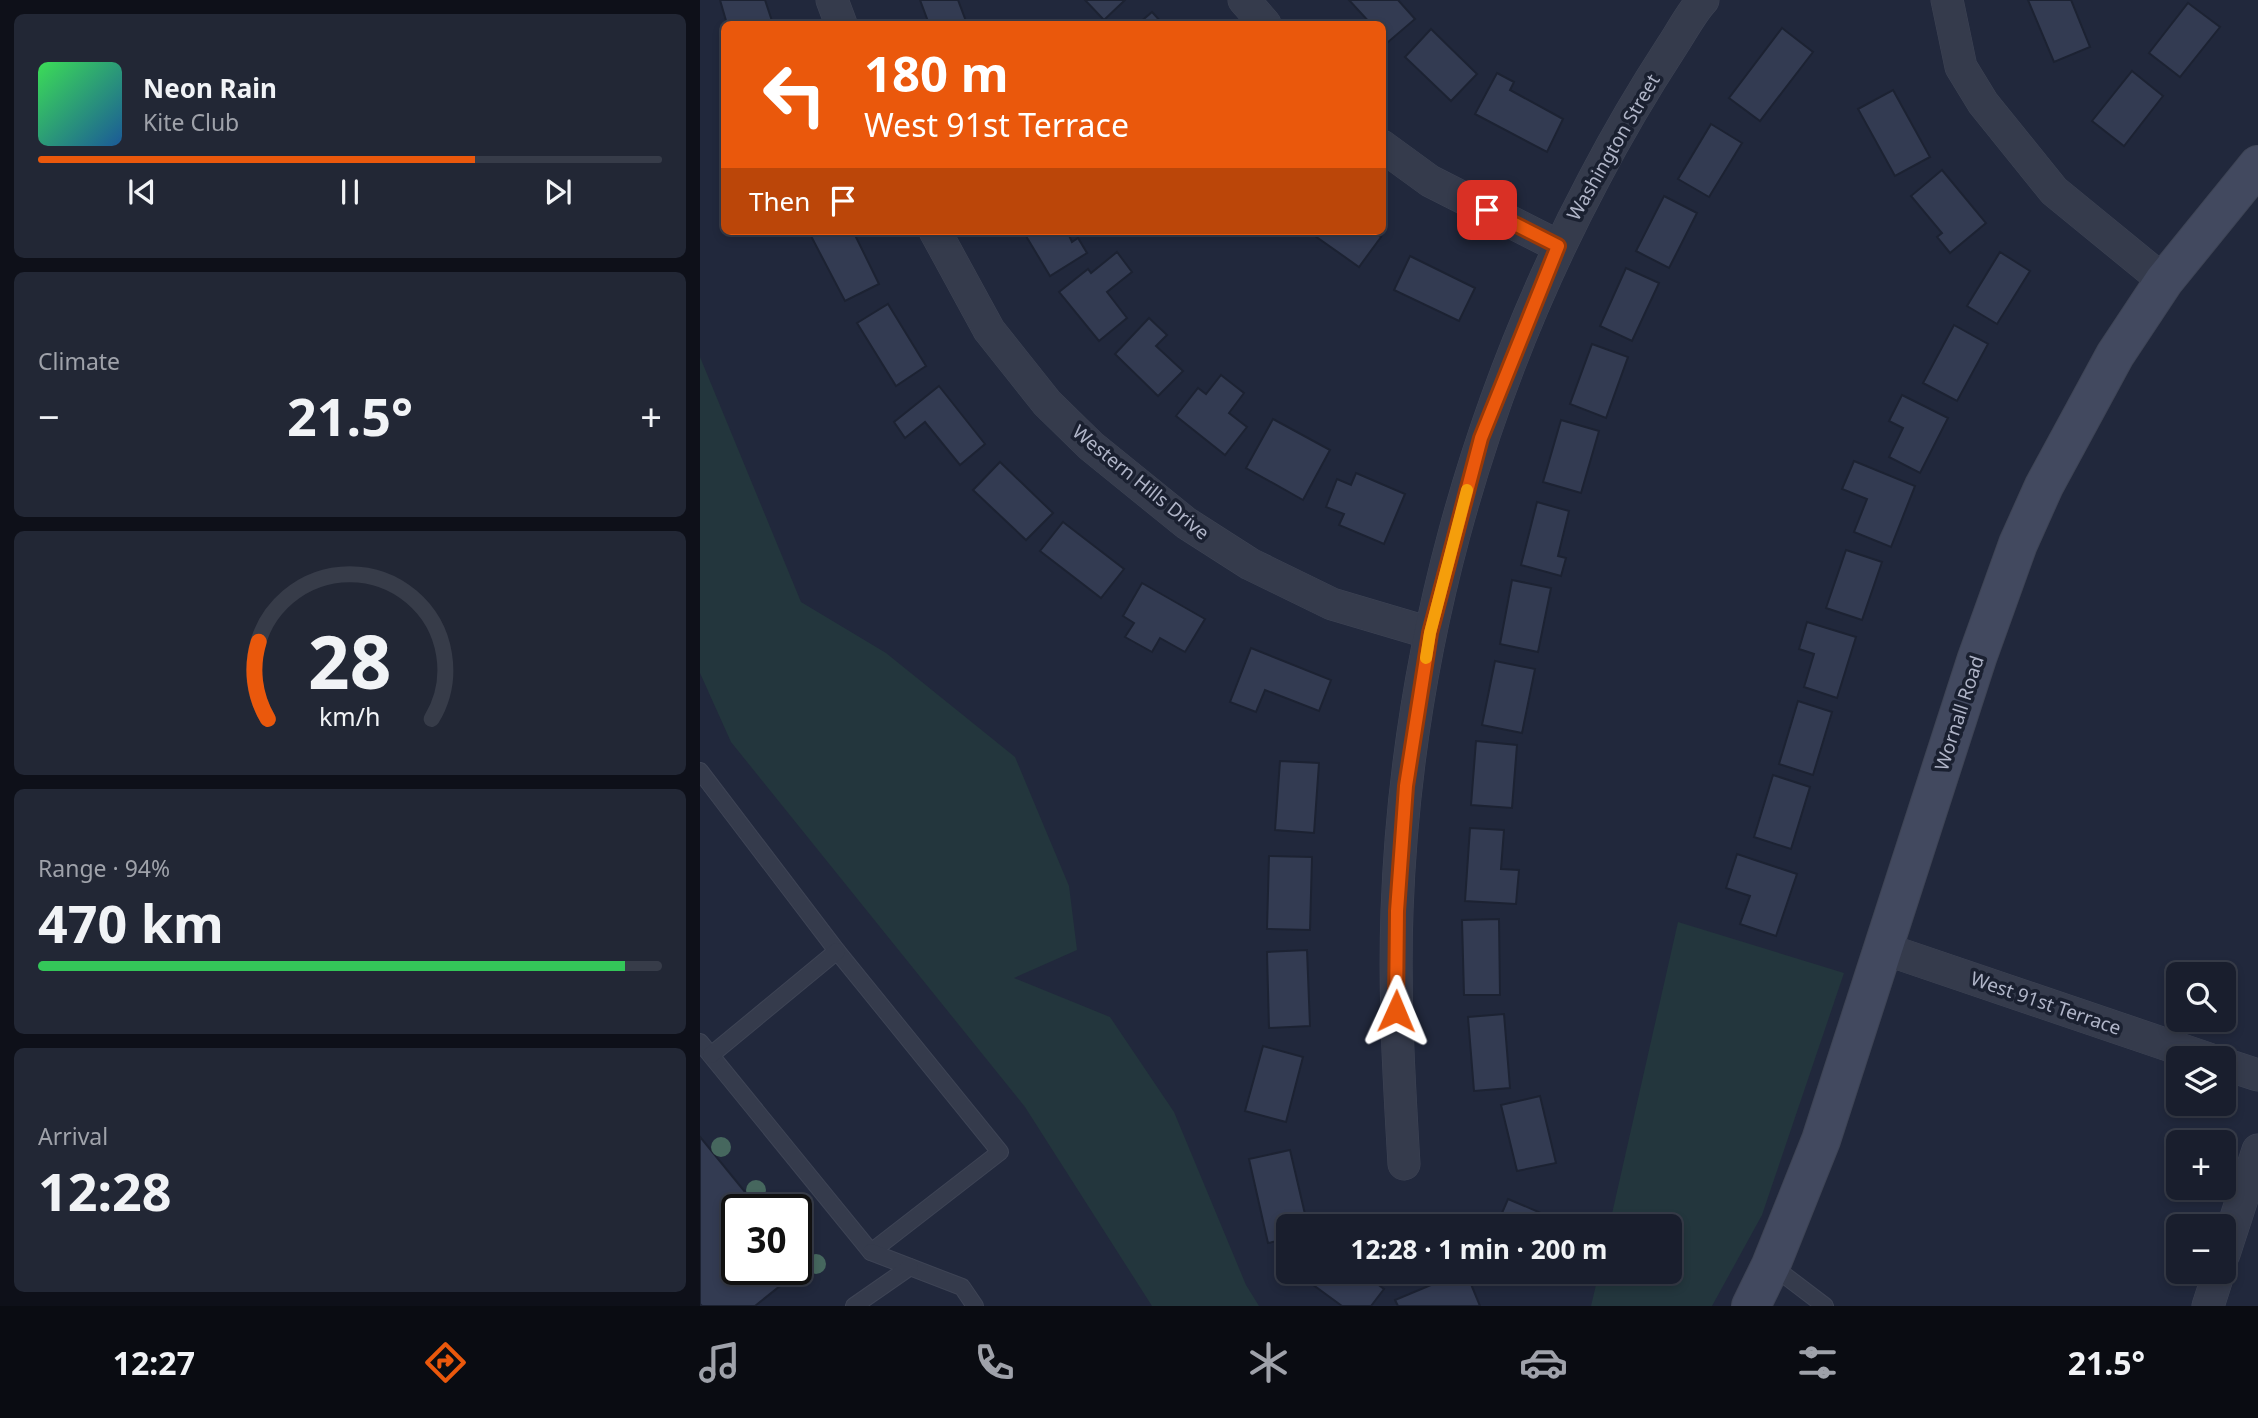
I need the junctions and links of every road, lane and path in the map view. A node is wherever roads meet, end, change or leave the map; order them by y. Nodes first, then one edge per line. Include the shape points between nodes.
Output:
1 (832, 0) edge
2 (1244, 0) edge
3 (1703, 0) edge
4 (1947, 0) edge
5 (840, 21) edge
6 (1262, 21) edge
7 (1386, 149) edge
8 (2258, 165) edge
9 (937, 235) edge
10 (1558, 246) junction
11 (2164, 281) junction
12 (1430, 633) junction
13 (700, 771) edge
14 (1882, 948) junction
15 (837, 951) junction
16 (700, 1042) edge
17 (2171, 1046) edge
18 (711, 1055) junction
19 (2236, 1068) edge
20 (2258, 1075) edge
21 (2258, 1150) edge
22 (1404, 1164) dead end
23 (2236, 1217) edge
24 (871, 1252) junction
25 (1771, 1265) junction
26 (910, 1267) junction
27 (2214, 1284) edge
28 (854, 1306) edge
29 (975, 1306) edge
30 (1751, 1306) edge
31 (1825, 1306) edge
32 (2208, 1306) edge

1 - 5 street
2 - 6 street
3 - 10 street, Washington Street via 1622,125
4 - 11 street via 1961,67 1983,103 2054,191
7 - 10 street via 1430,181
8 - 11 main road, Wornall Road
9 - 12 street, Western Hills Drive via 989,330 1047,403 1091,446 1186,523 1250,564 1332,604
10 - 12 street, Washington Street via 1481,438
11 - 14 main road, Wornall Road via 2081,416 2018,544
12 - 22 street, Washington Street via 1406,786 1397,911 1396,1036
13 - 15 lane
14 - 17 street, West 91st Terrace
14 - 25 main road, Wornall Road via 1821,1140
15 - 18 lane
15 - 24 lane via 1000,1152
16 - 18 lane
18 - 24 lane
19 - 20 street
21 - 23 street
24 - 26 lane
25 - 30 main road, Wornall Road
25 - 31 lane
26 - 28 lane
26 - 29 lane via 962,1287
27 - 32 street

